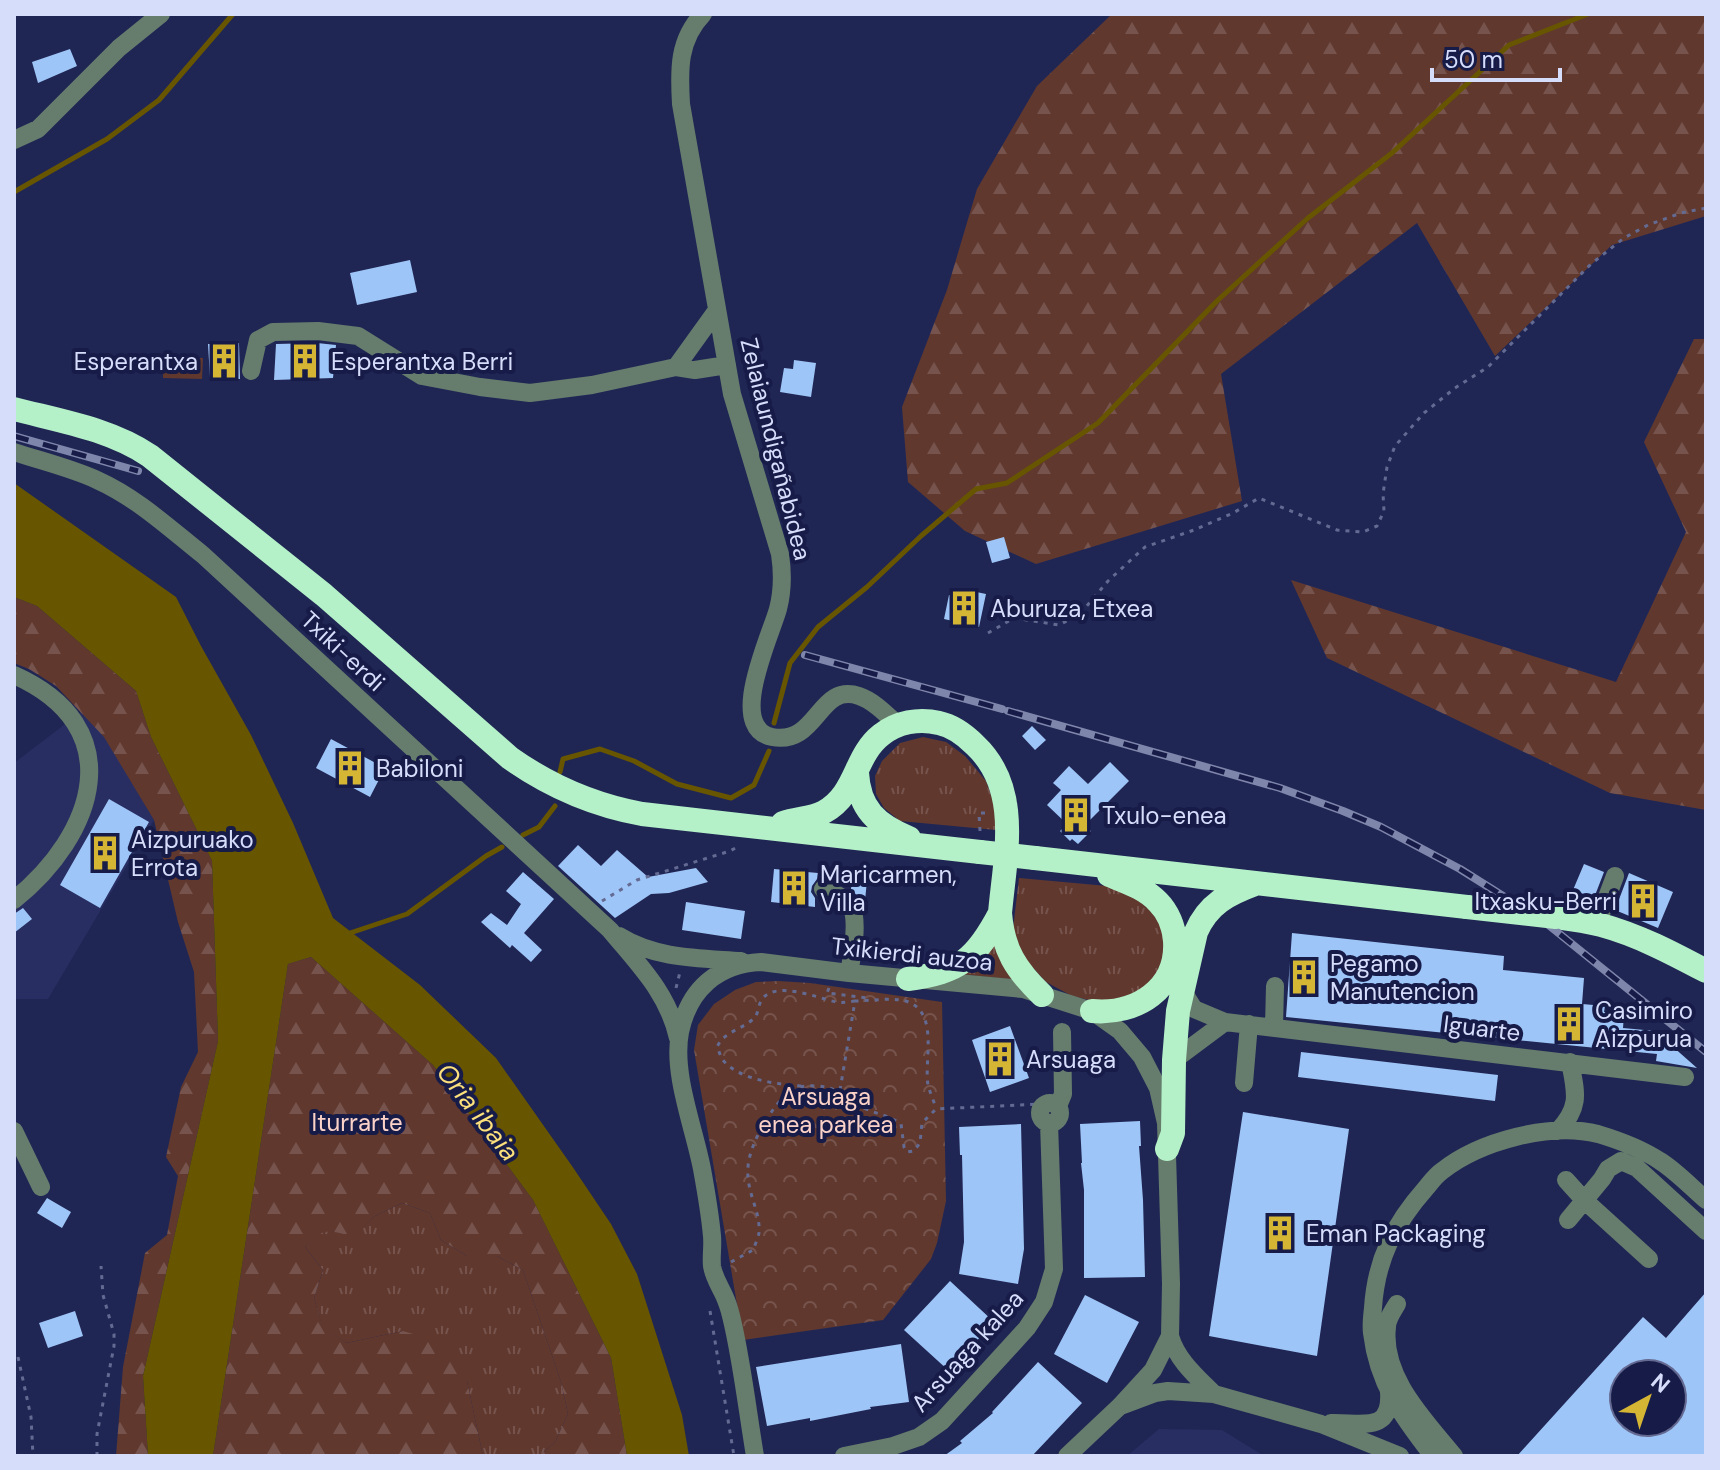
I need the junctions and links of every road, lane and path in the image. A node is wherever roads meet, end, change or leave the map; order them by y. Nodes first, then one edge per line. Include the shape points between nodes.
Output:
1 (161, 14) edge
2 (703, 14) edge
3 (14, 140) edge
4 (1706, 208) edge
5 (717, 310) junction
6 (727, 365) junction
7 (676, 367) junction
8 (251, 371) dead end
9 (14, 409) edge
10 (14, 452) edge
11 (988, 633) dead end
12 (14, 675) edge
13 (898, 725) junction
14 (857, 773) junction
15 (765, 828) junction
16 (927, 846) junction
17 (1085, 864) junction
18 (1615, 876) dead end
19 (1257, 883) junction
20 (823, 889) dead end
21 (14, 900) edge
22 (590, 912) junction
23 (1000, 913) junction
24 (1597, 924) junction
25 (610, 930) junction
26 (761, 962) junction
27 (1706, 971) edge
28 (849, 973) junction
29 (908, 979) junction
30 (1275, 986) dead end
31 (1182, 990) junction
32 (1042, 995) junction
33 (855, 1001) junction
34 (1092, 1011) junction
35 (1225, 1022) junction
36 (1249, 1024) junction
37 (1274, 1027) junction
38 (1062, 1032) dead end
39 (679, 1041) junction
40 (1174, 1060) junction
41 (1570, 1062) junction
42 (1685, 1077) dead end
43 (1244, 1083) dead end
44 (803, 1086) junction
45 (840, 1092) junction
46 (936, 1109) junction
47 (1050, 1111) junction
48 (14, 1131) edge
49 (1558, 1131) junction
50 (1167, 1149) junction
51 (1566, 1180) dead end
52 (41, 1187) dead end
53 (1584, 1200) junction
54 (1706, 1200) edge
55 (1568, 1220) dead end
56 (1703, 1226) edge
57 (1649, 1259) dead end
58 (101, 1266) dead end
59 (720, 1266) dead end
60 (1397, 1304) dead end
61 (1170, 1336) junction
62 (18, 1357) dead end
63 (1389, 1392) junction
64 (1214, 1394) junction
65 (1120, 1406) junction
66 (1321, 1424) junction
67 (33, 1456) edge
68 (97, 1456) edge
69 (755, 1456) edge
70 (844, 1456) edge
71 (1067, 1456) edge
72 (1400, 1456) edge
73 (1433, 1456) edge
74 (1454, 1456) edge

1 - 3 street via 38,129
2 - 5 street, Zelaiaundigañabidea via 686,38 679,72
4 - 11 path via 1624,238 1488,367 1424,413 1395,446 1377,526 1363,532 1337,530 1259,498 1145,547 1080,614 1059,625 1014,618
5 - 6 street, Zelaiaundigañabidea
5 - 7 street
6 - 7 street
6 - 13 street, Zelaiaundigañabidea via 784,582 751,700 753,722 764,735 793,736 806,729 831,698 845,693 862,696
7 - 8 street via 530,393 422,376 358,336 318,331 273,332 258,340
9 - 15 highway via 109,435 150,456 380,642 493,744 546,781 624,811
10 - 22 street, Txiki-erdi via 95,479 155,516
12 - 21 street via 49,693 73,717 87,747 90,776 83,808 67,840 51,865
13 - 14 highway via 873,743
13 - 23 highway via 934,721 957,730 979,748 997,775 1008,822
14 - 15 highway via 847,792 823,813
14 - 16 highway via 860,793 876,820
15 - 16 highway
15 - 22 path via 730,851 637,880
16 - 17 highway, bridge
17 - 19 highway
17 - 34 highway via 1138,887 1158,902 1171,923 1175,946 1167,978 1152,995 1122,1010
18 - 24 street
19 - 24 highway, bridge
19 - 31 highway via 1229,894 1206,913
20 - 28 street via 851,907
22 - 25 street, Txiki-erdi
23 - 29 highway via 982,945 963,962
23 - 32 highway via 1008,952
24 - 27 highway
25 - 26 street via 649,951
25 - 39 street via 665,999
26 - 28 street, Txikierdi auzoa
26 - 39 street, Txikierdi auzoa via 732,967 707,982 690,1003
28 - 29 street, Txikierdi auzoa
29 - 32 street, Txikierdi auzoa
30 - 37 street
31 - 35 street, Iguarte via 1194,1009
31 - 40 highway
32 - 34 street, Txikierdi auzoa
33 - 44 path via 771,992 752,1020 721,1039 717,1047 722,1059 736,1070 780,1085
33 - 45 path
33 - 46 path via 910,1002 919,1009 929,1034 928,1085
34 - 50 street, Txikierdi auzoa via 1132,1043 1151,1072 1163,1105
35 - 36 street, Iguarte
35 - 40 street
36 - 37 street, Iguarte
36 - 43 street
37 - 41 street, Iguarte
38 - 47 street, Arsuaga kalea via 1063,1094
39 - 69 street, Txikierdi auzoa via 681,1079 703,1170 713,1269 734,1328
40 - 50 highway via 1173,1133
41 - 42 street, Iguarte
41 - 49 street via 1576,1094 1570,1117
44 - 45 path
44 - 59 path via 790,1091 759,1129 748,1161 759,1233 753,1250
45 - 46 path via 901,1124 907,1152 920,1143 922,1123
46 - 47 path
47 - 70 street, Arsuaga kalea via 1054,1269 1044,1302 1027,1328 942,1421 919,1437
48 - 52 street
49 - 54 street via 1596,1134 1628,1145 1660,1161
49 - 63 street via 1515,1137 1473,1151 1440,1172 1398,1226 1377,1273 1372,1317 1376,1358
50 - 61 street, Txikierdi auzoa
51 - 53 street
53 - 55 street
53 - 56 street via 1621,1161 1637,1168
53 - 57 street
58 - 68 path via 114,1346
60 - 74 street via 1387,1325 1389,1357 1406,1396
61 - 64 street via 1183,1363
61 - 65 street, Txikierdi auzoa via 1153,1370
62 - 67 path
63 - 66 street via 1388,1413 1375,1423
63 - 73 street
64 - 65 street via 1168,1391
64 - 66 street
65 - 71 street, Txikierdi auzoa
66 - 72 street

